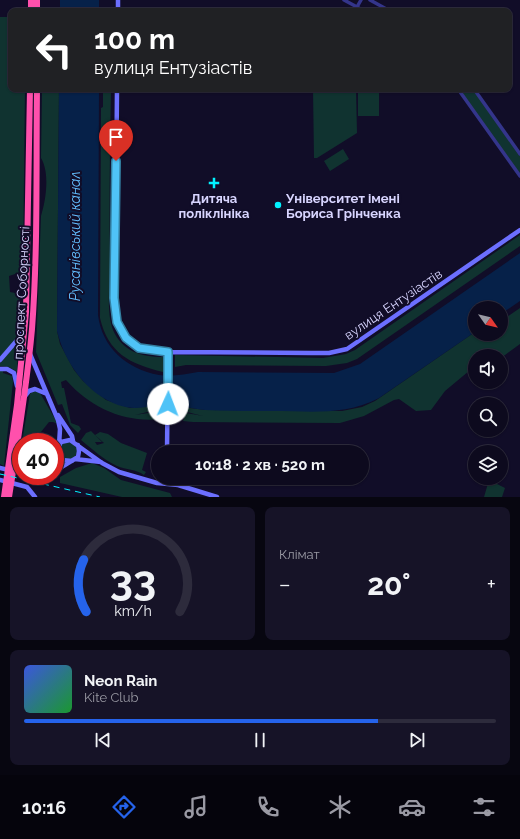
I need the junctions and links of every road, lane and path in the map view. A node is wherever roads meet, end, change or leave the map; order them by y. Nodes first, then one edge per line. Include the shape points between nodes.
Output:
1 (344, 0) edge
2 (361, 0) edge
3 (370, 0) edge
4 (357, 7) joint
5 (385, 8) edge
6 (30, 92) edge
7 (37, 92) edge
8 (117, 92) edge
9 (460, 92) edge
10 (476, 92) edge
11 (520, 154) edge
12 (520, 176) edge
13 (520, 230) edge
14 (26, 319) junction
15 (29, 351) junction
16 (168, 352) junction
17 (0, 360) edge
18 (0, 369) edge
19 (47, 395) junction
20 (24, 398) junction
21 (17, 404) junction
22 (54, 409) junction
23 (15, 433) edge
24 (17, 433) edge
25 (60, 433) edge
26 (64, 440) edge
27 (74, 441) junction
28 (78, 445) junction
29 (167, 445) edge
30 (12, 457) edge
31 (64, 460) edge
32 (74, 460) junction
33 (102, 463) junction
34 (64, 466) edge
35 (12, 467) edge
36 (0, 468) edge
37 (12, 471) edge
38 (0, 480) edge
39 (151, 481) edge
40 (172, 485) edge
41 (4, 497) edge
42 (9, 497) edge
43 (35, 497) edge
44 (217, 497) edge

1 - 4 street
2 - 4 street
3 - 5 street
6 - 14 highway, проспект Соборності
7 - 15 highway, проспект Соборності via 35,266
8 - 16 street, вулиця Ентузіастів via 115,314 121,331 132,344 146,350
9 - 12 street
10 - 11 street
13 - 16 street, вулиця Ентузіастів via 346,349 329,353
14 - 17 street via 21,335
14 - 21 highway, проспект Соборності
15 - 19 street
15 - 20 highway, проспект Соборності
16 - 29 street
18 - 21 street via 7,369 15,376
19 - 20 street via 40,390 31,389
19 - 22 street
20 - 24 highway, проспект Соборності
21 - 23 highway, проспект Соборності
22 - 25 street
22 - 27 street
26 - 27 street
27 - 28 street
28 - 32 street via 79,454
28 - 33 street
30 - 41 highway, проспект Соборності
31 - 32 street
32 - 33 street
32 - 34 street
33 - 39 street
35 - 42 highway, проспект Соборності
36 - 37 street
38 - 43 street via 26,487
40 - 44 street

